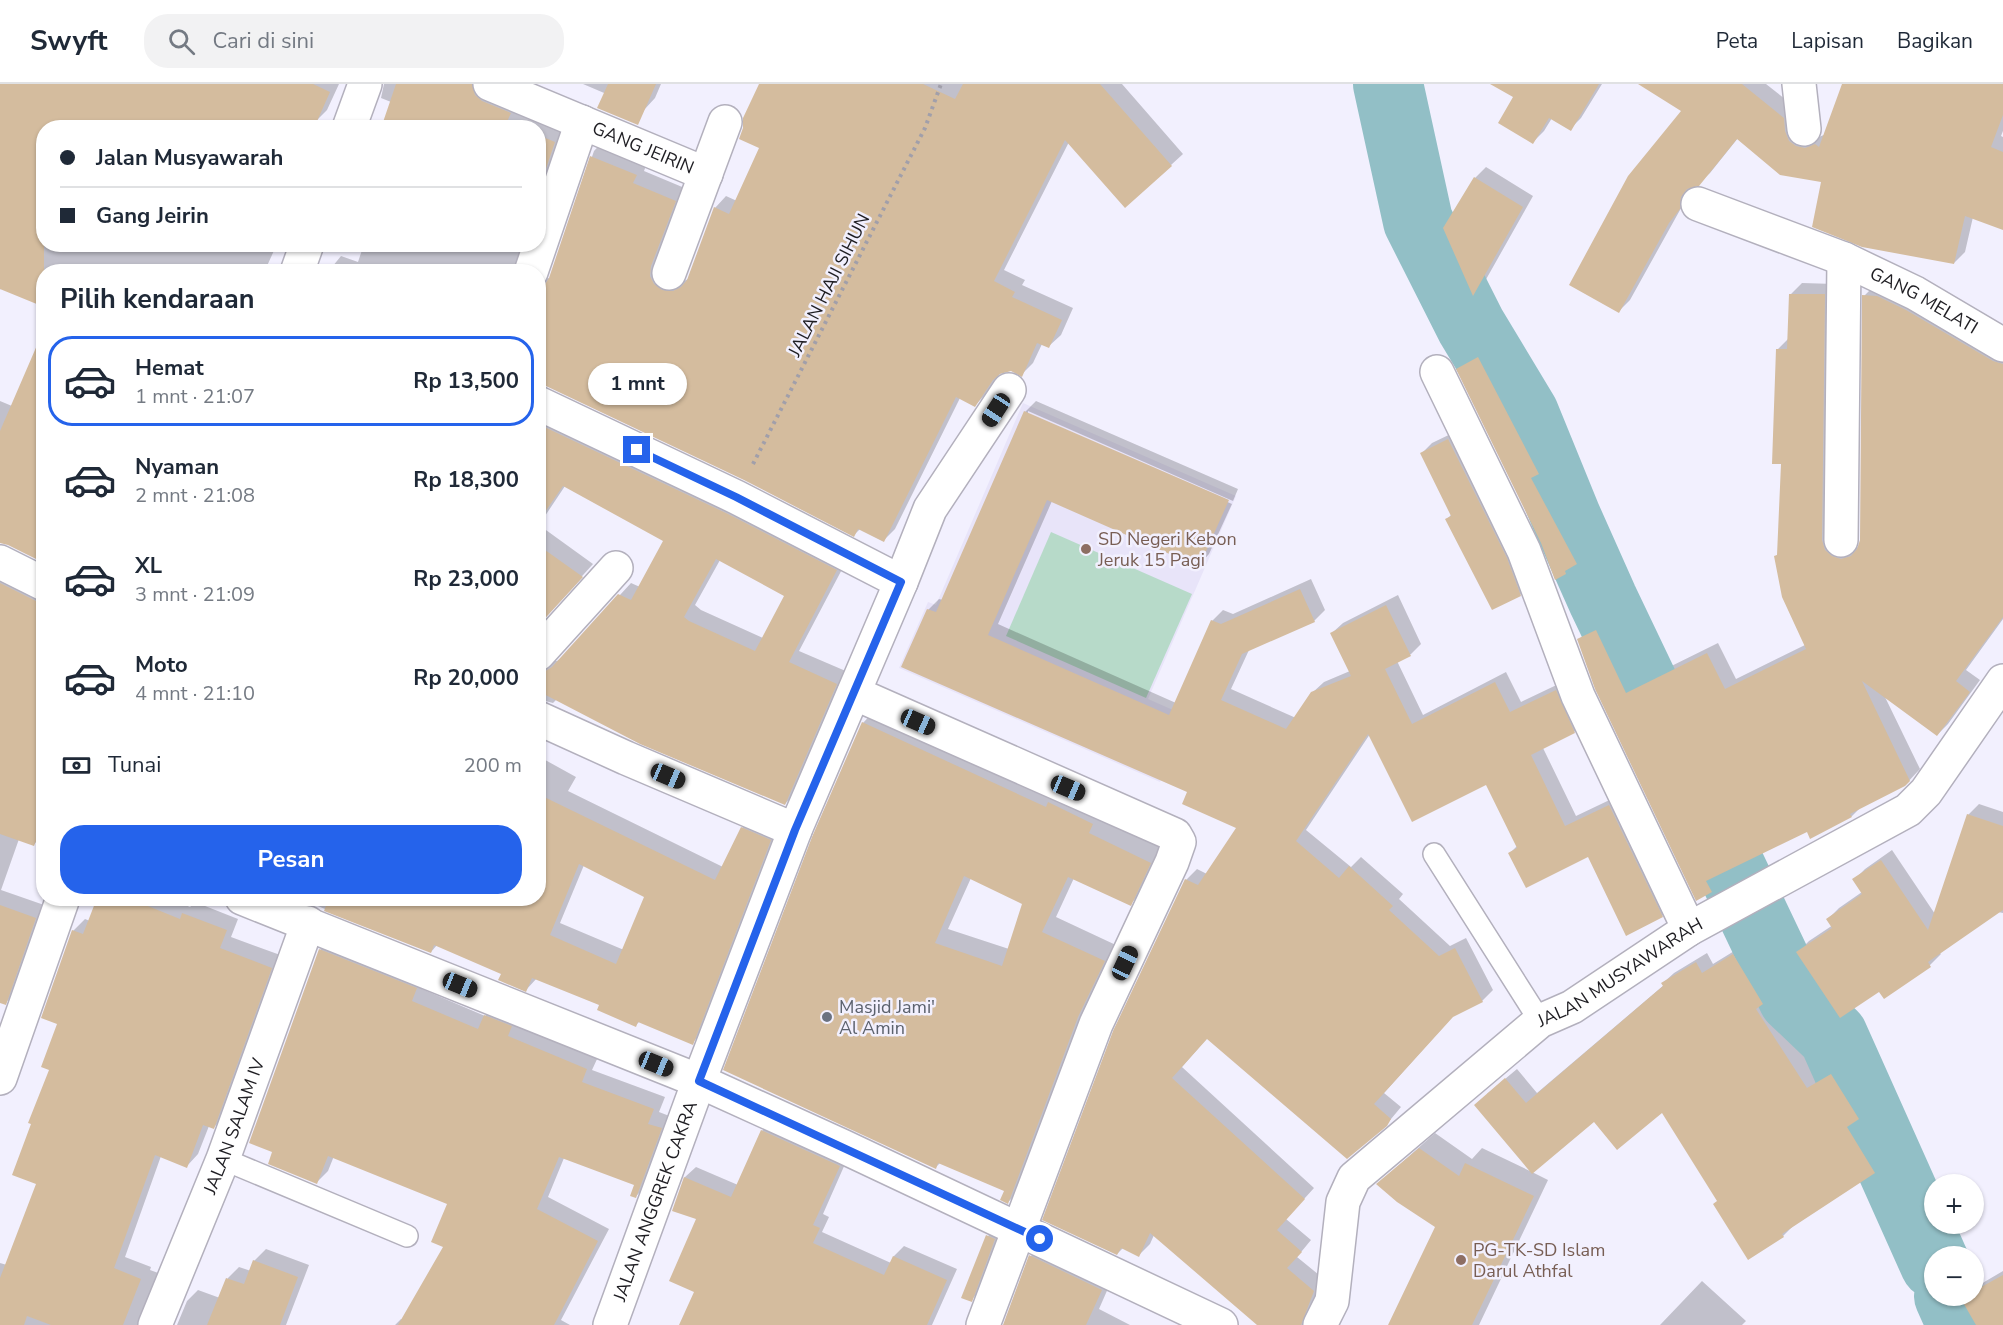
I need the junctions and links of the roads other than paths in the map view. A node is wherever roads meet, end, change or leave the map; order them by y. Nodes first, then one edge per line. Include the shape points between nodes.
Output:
1 (365, 84) edge
2 (490, 84) edge
3 (1799, 84) edge
4 (352, 120) edge
5 (582, 122) junction
6 (725, 122) dead end
7 (1804, 129) dead end
8 (706, 174) junction
9 (1698, 204) dead end
10 (546, 228) edge
11 (1844, 259) junction
12 (669, 273) dead end
13 (2003, 345) edge
14 (1437, 372) dead end
15 (1009, 390) dead end
16 (546, 407) edge
17 (1841, 540) dead end
18 (0, 562) edge
19 (616, 568) dead end
20 (36, 580) edge
21 (901, 582) junction
22 (546, 645) edge
23 (2003, 681) edge
24 (854, 693) junction
25 (546, 722) edge
26 (795, 830) junction
27 (1434, 854) dead end
28 (59, 906) edge
29 (263, 906) edge
30 (308, 923) junction
31 (1691, 928) junction
32 (10, 1016) edge
33 (1540, 1021) junction
34 (0, 1078) edge
35 (699, 1081) junction
36 (223, 1159) junction
37 (1020, 1230) junction
38 (407, 1236) dead end
39 (155, 1325) edge
40 (610, 1325) edge
41 (983, 1325) edge
42 (1221, 1325) edge
43 (1320, 1325) edge

1 - 4 street
2 - 5 street, GANG JEIRIN
3 - 7 street
5 - 8 street, GANG JEIRIN
5 - 10 street, GANG JEIRIN
6 - 8 street
8 - 12 street
9 - 11 street, GANG MELATI
11 - 13 street, GANG MELATI via 1915,293
11 - 17 street
14 - 31 street via 1524,551 1578,696
15 - 21 street, JALAN ANGGREK CAKRA via 930,509
16 - 21 street via 736,497
18 - 20 street
19 - 22 street
21 - 24 street, JALAN ANGGREK CAKRA
23 - 31 street, JALAN MUSYAWARAH via 1916,804
24 - 26 street, JALAN ANGGREK CAKRA
24 - 37 street via 1175,835 1179,842 1096,1024
25 - 26 street
26 - 35 street, JALAN ANGGREK CAKRA
27 - 33 lane
28 - 32 street
29 - 30 street
30 - 35 street
30 - 36 street, JALAN SALAM IV
31 - 33 street, JALAN MUSYAWARAH via 1572,1007
32 - 34 street
33 - 43 street, JALAN MUSYAWARAH via 1354,1178 1343,1202 1332,1301
35 - 37 street
35 - 40 street, JALAN ANGGREK CAKRA
36 - 38 lane
36 - 39 street, JALAN SALAM IV
37 - 41 street
37 - 42 street

